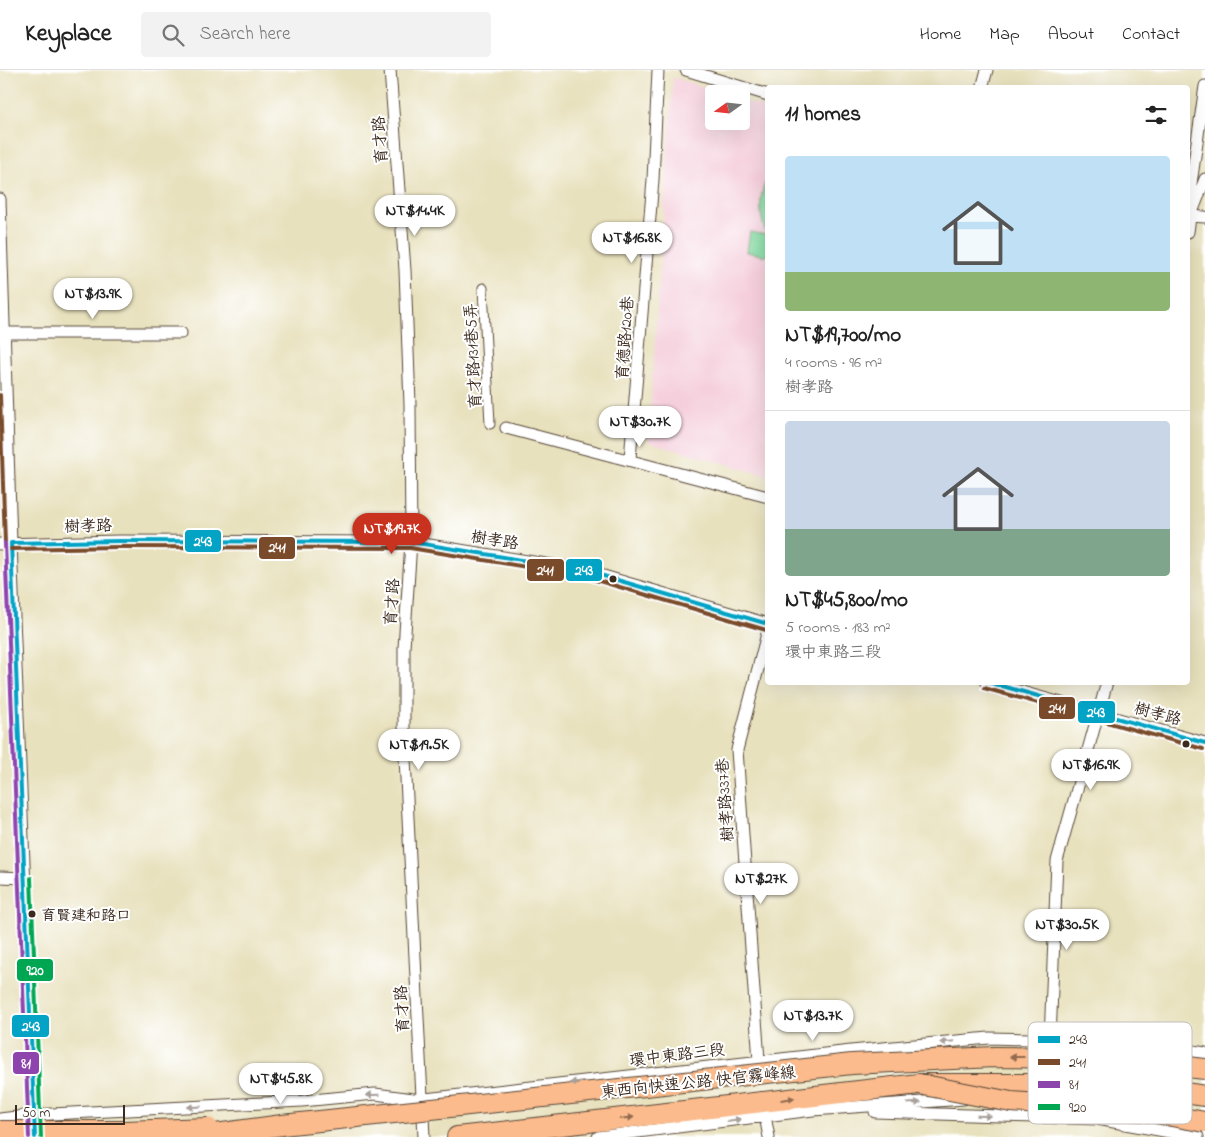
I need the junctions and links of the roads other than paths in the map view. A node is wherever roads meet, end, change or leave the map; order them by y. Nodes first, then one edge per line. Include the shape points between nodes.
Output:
1 (390, 70) edge
2 (658, 70) edge
3 (686, 70) edge
4 (985, 71) edge
5 (983, 85) edge
6 (1205, 86) edge
7 (765, 94) edge
8 (1205, 179) edge
9 (0, 199) edge
10 (1190, 200) edge
11 (1190, 214) edge
12 (1190, 216) edge
13 (1205, 217) edge
14 (484, 288) dead end
15 (2, 333) edge
16 (181, 333) dead end
17 (490, 424) dead end
18 (506, 428) dead end
19 (630, 459) junction
20 (765, 496) edge
21 (411, 542) junction
22 (5, 544) edge
23 (765, 623) edge
24 (765, 642) edge
25 (997, 685) edge
26 (1106, 685) edge
27 (1099, 714) junction
28 (1205, 743) edge
29 (0, 877) edge
30 (25, 878) junction
31 (1051, 1022) edge
32 (1028, 1039) edge
33 (1192, 1051) edge
34 (1205, 1053) edge
35 (1028, 1057) edge
36 (759, 1061) junction
37 (1192, 1068) edge
38 (1205, 1069) edge
39 (919, 1084) junction
40 (1028, 1084) edge
41 (1192, 1094) edge
42 (1028, 1096) edge
43 (1205, 1096) edge
44 (422, 1100) junction
45 (1028, 1103) edge
46 (813, 1110) junction
47 (1192, 1112) edge
48 (1205, 1114) edge
49 (33, 1116) junction
50 (765, 1116) junction
51 (1028, 1117) edge
52 (0, 1119) edge
53 (1192, 1120) edge
54 (1205, 1122) edge
55 (1125, 1124) edge
56 (282, 1126) junction
57 (0, 1132) edge
58 (35, 1137) edge
59 (144, 1137) edge
60 (193, 1137) edge
61 (424, 1137) edge
62 (457, 1137) edge
63 (598, 1137) edge
64 (769, 1137) edge
65 (1198, 1137) edge

1 - 21 street, 育才路 via 405,270
2 - 19 street, 育德路120巷 via 653,180
3 - 7 street
4 - 5 street
6 - 10 street
8 - 11 street
9 - 15 street
12 - 13 street
14 - 17 street, 育才路131巷5弄
15 - 16 street
15 - 22 street
18 - 19 street
19 - 20 street
21 - 22 street, 樹孝路 via 148,540
21 - 23 street, 樹孝路 via 583,570
21 - 44 street, 育才路 via 404,648 404,738
22 - 30 street
24 - 36 street, 樹孝路337巷 via 737,750
25 - 27 street, 樹孝路
26 - 27 street
27 - 28 street, 樹孝路
27 - 31 street via 1057,861
29 - 30 street
30 - 49 street
32 -> 36 street, 環中東路三段 via 989,1038
33 - 34 street, 環中東路三段
35 -> 56 highway, 東西向快速公路 快官霧峰線, bridge via 852,1064
36 -> 44 street, 環中東路三段
38 -> 37 highway, 東西向快速公路 快官霧峰線, bridge
39 - 40 highway, 東西向快速公路 快官霧峰線, bridge
39 - 45 highway, bridge
62 -> 39 highway, 東西向快速公路 快官霧峰線
41 - 43 highway, 東西向快速公路 快官霧峰線, bridge
46 -> 42 street
44 -> 49 street, 環中東路三段 via 374,1094
44 - 59 street, 環中東路三段
44 - 61 street, 育才路
46 - 50 street
46 -> 51 street
47 -> 48 street
49 - 52 street, 環中東路三段
49 - 58 street
63 -> 50 street
50 - 64 street
53 - 54 highway, bridge
55 -> 65 street
56 - 57 highway, bridge
56 - 60 highway, 東西向快速公路 快官霧峰線, bridge

